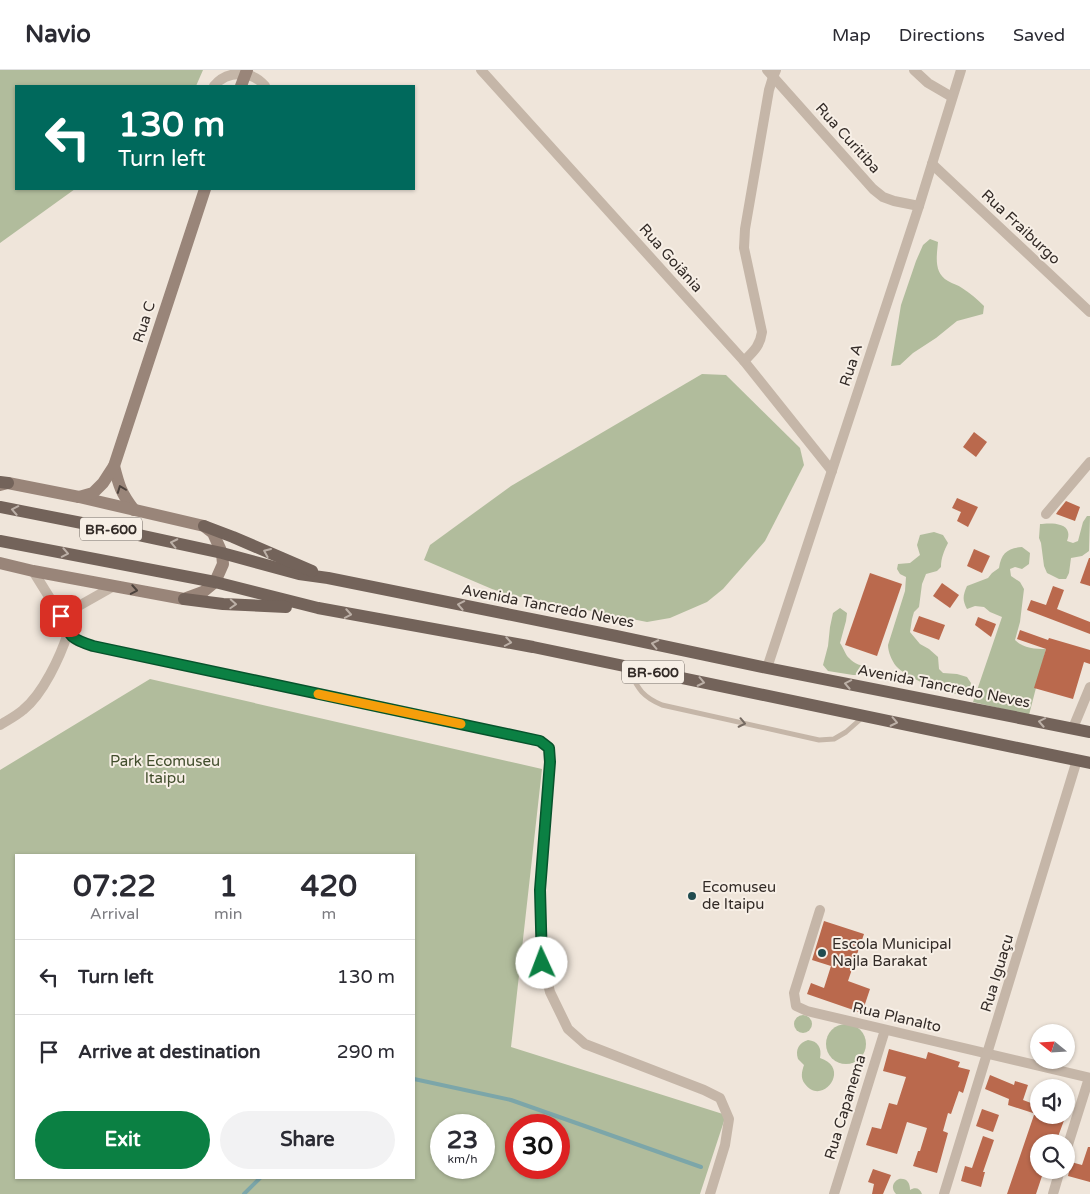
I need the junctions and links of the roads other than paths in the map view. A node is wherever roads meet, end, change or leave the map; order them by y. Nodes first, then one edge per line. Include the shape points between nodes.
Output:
1 (481, 70) edge
2 (914, 70) edge
3 (961, 70) edge
4 (247, 71) edge
5 (772, 72) edge
6 (215, 85) edge
7 (241, 85) edge
8 (264, 85) edge
9 (952, 97) junction
10 (932, 164) junction
11 (205, 190) edge
12 (919, 206) junction
13 (1090, 312) edge
14 (744, 361) junction
15 (1090, 462) edge
16 (114, 466) junction
17 (832, 471) junction
18 (3, 483) edge
19 (79, 497) junction
20 (0, 507) edge
21 (134, 510) junction
22 (1046, 514) dead end
23 (204, 526) junction
24 (0, 540) edge
25 (222, 553) junction
26 (0, 563) edge
27 (33, 571) junction
28 (328, 578) junction
29 (215, 582) junction
30 (114, 586) junction
31 (184, 599) junction
32 (318, 608) junction
33 (61, 616) junction
34 (68, 633) junction
35 (627, 667) junction
36 (766, 668) junction
37 (1090, 687) edge
38 (864, 716) junction
39 (0, 725) edge
40 (1073, 728) junction
41 (1090, 732) edge
42 (1084, 761) edge
43 (820, 910) dead end
44 (885, 1030) junction
45 (987, 1054) junction
46 (1090, 1078) edge
47 (1072, 1134) edge
48 (1057, 1179) edge
49 (710, 1194) edge
50 (834, 1194) edge
51 (944, 1194) edge
52 (1053, 1194) edge

1 - 14 street, Rua Goiânia
2 - 9 street
3 - 9 street, Rua A
4 - 6 street via 231,72
4 - 7 street
4 - 8 street
5 - 12 street, Rua Curitiba via 873,189 883,198
5 - 14 street via 744,248 762,332 760,342
9 - 10 street, Rua A
10 - 12 street, Rua A
10 - 13 street, Rua Fraiburgo
11 - 16 street, Rua C
12 - 17 street, Rua A
14 - 17 street, Rua Goiânia
15 - 22 street
16 - 19 street, Rua C via 93,492
21 -> 16 street via 120,489
17 - 36 street, Rua A
18 - 19 street
19 - 21 street
25 -> 20 main road, Avenida Tancredo Neves / BR-600
21 - 23 street
23 - 25 street via 213,533
28 -> 23 main road
24 -> 29 main road, BR-600
25 - 28 main road, Avenida Tancredo Neves / BR-600 via 299,574
25 - 29 street via 223,564
26 - 27 street
27 - 30 street
27 - 33 street
36 -> 28 main road, Avenida Tancredo Neves / BR-600
29 - 31 street via 203,592
29 - 32 main road, BR-600
30 -> 31 street
30 - 33 street
31 -> 32 main road
32 -> 35 main road, BR-600
33 - 34 street
34 - 39 street via 58,659 39,691 24,710
34 - 49 street via 77,641 93,646 540,741 549,748 540,890 542,963 550,992 568,1029 585,1044 720,1098 729,1119 725,1145
35 -> 38 main road, BR-600
35 -> 38 lane via 639,689 662,705 819,740 834,739
40 -> 36 main road, Avenida Tancredo Neves / BR-600
37 - 40 street
38 -> 42 main road, BR-600
40 - 41 main road, Avenida Tancredo Neves / BR-600
42 - 45 street, Rua Iguaçu
43 - 44 street, Rua Planalto via 794,993 796,1006
44 - 45 street, Rua Planalto
44 - 50 street, Rua Capanema
45 - 46 street, Rua Planalto
45 - 51 street, Rua Iguaçu
46 - 47 street
48 - 52 street

